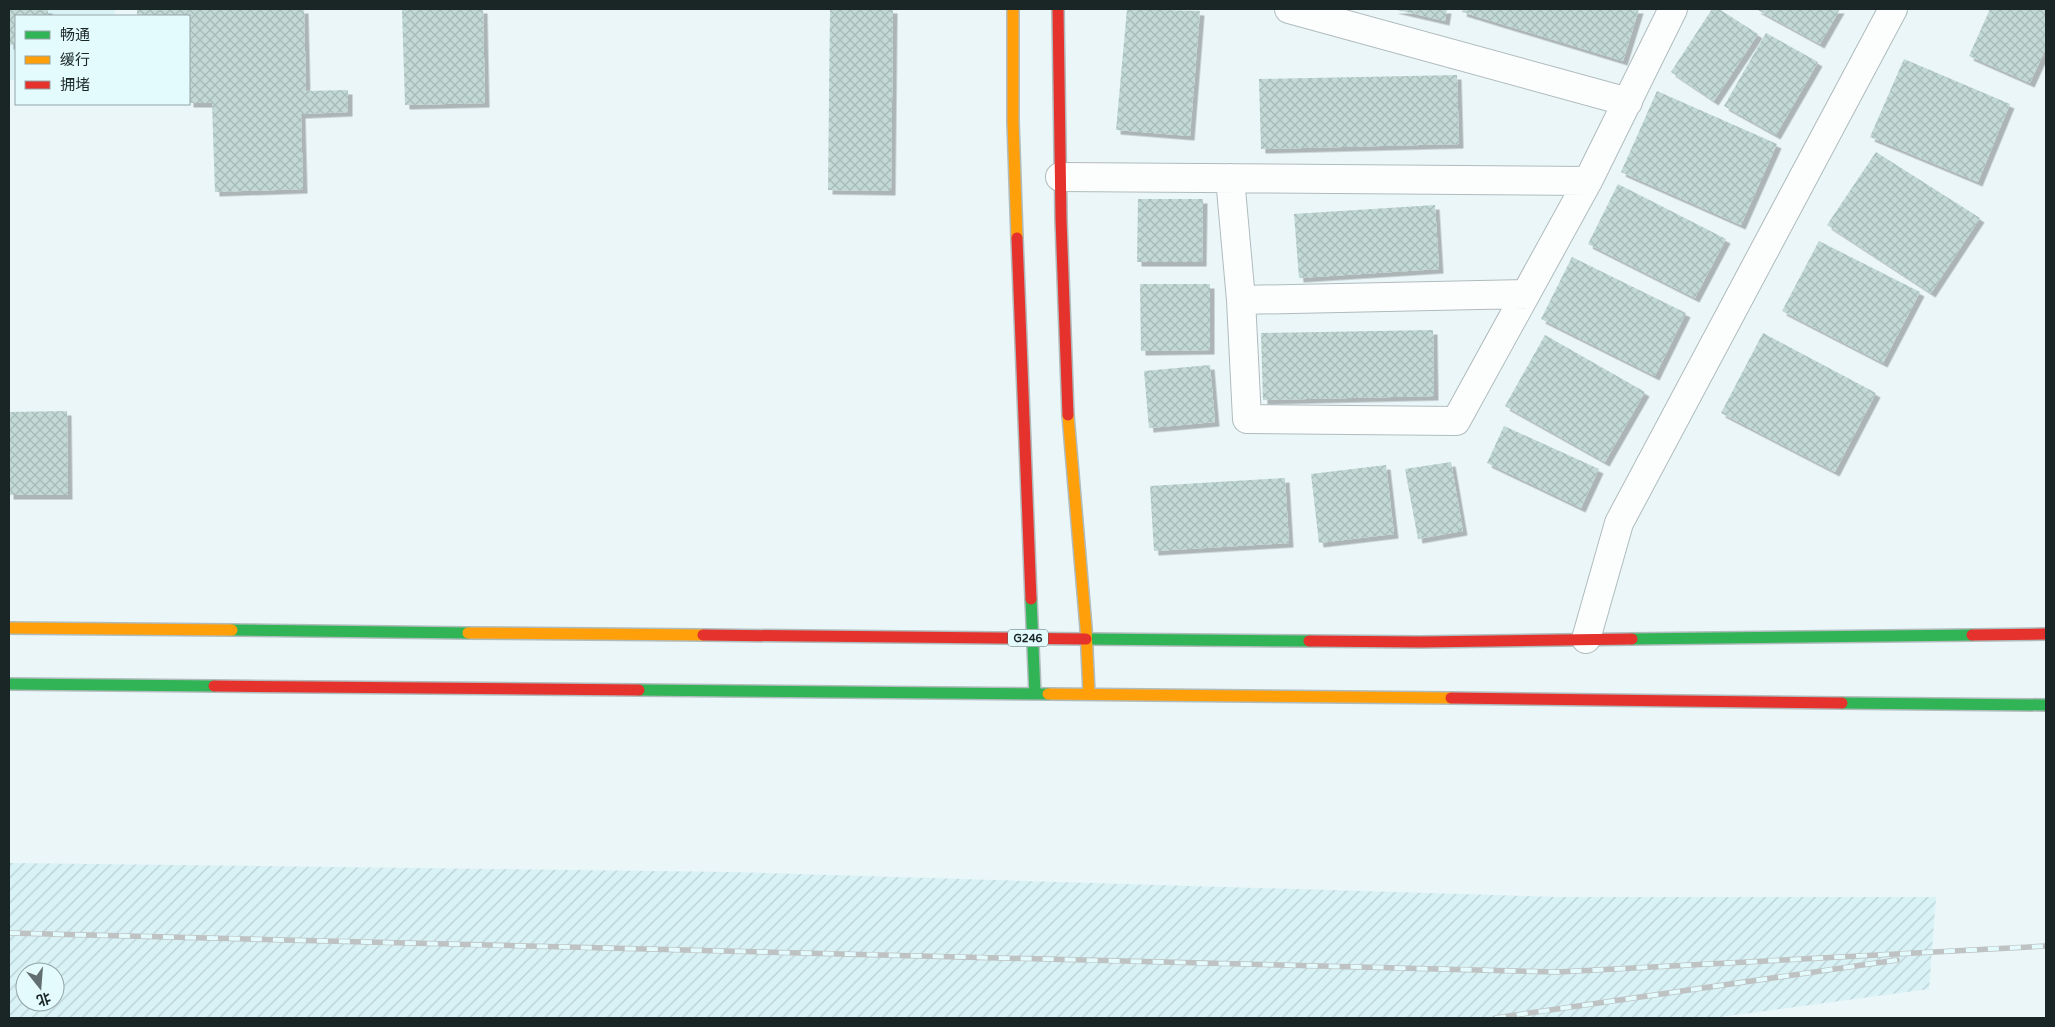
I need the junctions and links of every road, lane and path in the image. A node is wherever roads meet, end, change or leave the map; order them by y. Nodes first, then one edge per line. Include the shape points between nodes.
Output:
1 (1013, 9) edge
2 (1058, 9) edge
3 (1289, 9) edge
4 (1673, 9) edge
5 (1894, 9) edge
6 (1628, 102) junction
7 (1060, 177) junction
8 (1230, 178) junction
9 (1588, 181) junction
10 (1526, 294) junction
11 (1241, 300) junction
12 (9, 628) edge
13 (2046, 634) edge
14 (1032, 638) junction
15 (1088, 639) junction
16 (1586, 640) junction
17 (9, 684) edge
18 (1035, 694) junction
19 (1089, 694) junction
20 (2046, 705) edge

1 - 14 main road via 1013,122
2 - 7 main road
3 - 6 street
4 - 6 street
5 - 16 street via 1619,523
6 - 9 street
7 - 8 street
7 - 15 main road via 1069,431
8 - 9 street
8 - 11 street
9 - 10 street
10 - 11 street
10 - 11 street via 1456,421 1247,419
12 - 14 main road, G246
13 - 16 main road, G246
14 - 15 main road, G246
14 - 18 main road
15 - 16 main road, G246
15 - 19 main road
17 - 18 main road
18 - 19 main road
19 - 20 main road

